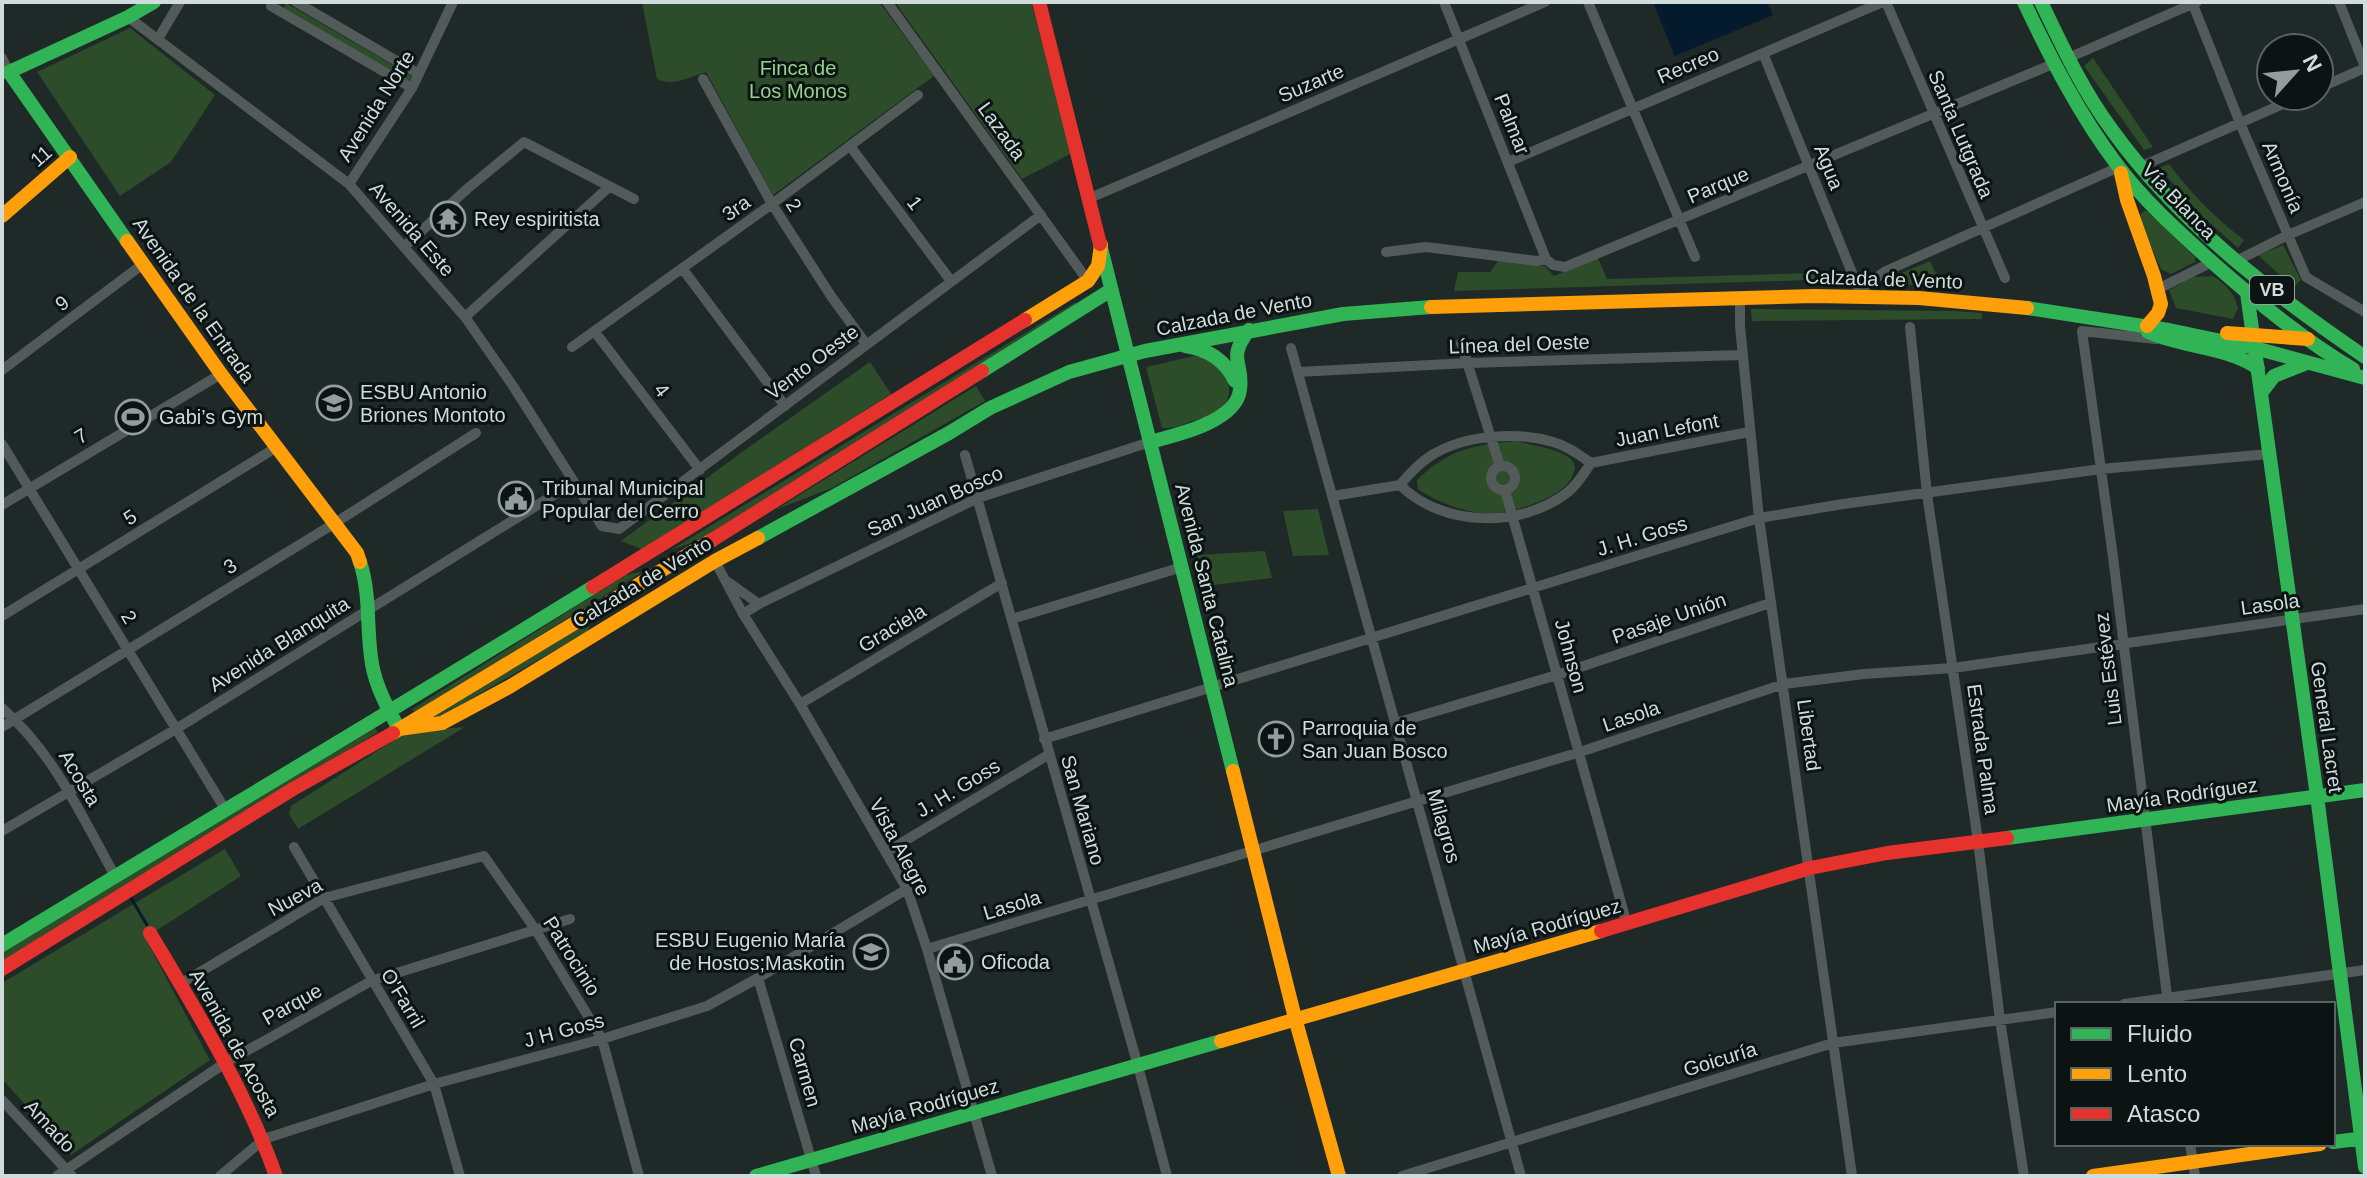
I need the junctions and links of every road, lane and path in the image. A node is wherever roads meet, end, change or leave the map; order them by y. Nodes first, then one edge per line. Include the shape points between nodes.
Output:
1 (180, 2) edge
2 (273, 2) edge
3 (296, 2) edge
4 (453, 2) edge
5 (887, 2) edge
6 (1039, 2) edge
7 (1444, 2) edge
8 (1545, 2) edge
9 (1588, 2) edge
10 (1884, 2) edge
11 (2024, 2) edge
12 (2041, 2) edge
13 (2339, 2) edge
14 (2194, 3) edge
15 (147, 4) edge
16 (128, 17) junction
17 (158, 39) junction
18 (1459, 39) junction
19 (1763, 53) junction
20 (2068, 58) junction
21 (2053, 64) junction
22 (2365, 67) edge
23 (4, 68) edge
24 (419, 74) junction
25 (703, 79) dead end
26 (2335, 81) edge
27 (412, 88) junction
28 (918, 95) dead end
29 (1633, 108) junction
30 (2265, 112) edge
31 (1933, 114) junction
32 (2240, 123) junction
33 (850, 146) junction
34 (70, 157) junction
35 (1508, 162) junction
36 (1809, 166) junction
37 (2142, 166) junction
38 (2119, 167) junction
39 (349, 184) junction
40 (609, 187) junction
41 (1090, 198) junction
42 (634, 199) dead end
43 (2365, 202) edge
44 (772, 204) junction
45 (1041, 215) junction
46 (2, 216) edge
47 (1680, 220) junction
48 (1982, 230) junction
49 (2288, 235) junction
50 (1101, 245) junction
51 (404, 247) junction
52 (1386, 252) dead end
53 (2216, 255) junction
54 (1695, 257) dead end
55 (1546, 259) junction
56 (2236, 261) junction
57 (143, 264) junction
58 (682, 268) junction
59 (2005, 278) dead end
60 (951, 281) junction
61 (1088, 281) junction
62 (2158, 289) junction
63 (1111, 290) junction
64 (2247, 293) junction
65 (1861, 295) junction
66 (1740, 298) junction
67 (2365, 312) edge
68 (465, 317) junction
69 (2142, 326) junction
70 (1910, 327) dead end
71 (1249, 330) junction
72 (595, 332) junction
73 (2165, 335) junction
74 (2307, 339) junction
75 (2254, 341) junction
76 (1461, 343) dead end
77 (866, 344) junction
78 (1177, 344) junction
79 (572, 347) dead end
80 (1291, 348) dead end
81 (2360, 354) edge
82 (1742, 355) junction
83 (1468, 363) junction
84 (2307, 363) junction
85 (2258, 368) junction
86 (2, 370) edge
87 (1298, 372) junction
88 (221, 374) junction
89 (2365, 377) edge
90 (2261, 393) junction
91 (785, 406) junction
92 (1225, 412) junction
93 (1749, 432) junction
94 (476, 433) dead end
95 (1492, 438) junction
96 (1150, 442) junction
97 (2, 444) edge
98 (277, 447) junction
99 (2269, 454) junction
100 (965, 455) dead end
101 (1591, 463) junction
102 (1500, 466) junction
103 (2101, 469) junction
104 (700, 470) junction
105 (573, 483) junction
106 (1400, 485) junction
107 (29, 488) junction
108 (1505, 490) junction
109 (1927, 494) junction
110 (1333, 496) junction
111 (831, 498) junction
112 (978, 498) junction
113 (2, 505) edge
114 (1514, 515) junction
115 (1759, 518) junction
116 (335, 523) junction
117 (602, 526) joint
118 (702, 546) junction
119 (635, 561) junction
120 (715, 561) junction
121 (1182, 567) junction
122 (79, 570) junction
123 (723, 578) junction
124 (1002, 583) junction
125 (1534, 589) junction
126 (1770, 603) junction
127 (759, 604) junction
128 (2365, 609) edge
129 (368, 611) junction
130 (743, 614) junction
131 (2, 616) edge
132 (1012, 619) junction
133 (2292, 619) junction
134 (1371, 640) junction
135 (2122, 644) junction
136 (128, 650) junction
137 (1953, 668) junction
138 (1557, 675) junction
139 (1784, 684) junction
140 (1212, 689) junction
141 (800, 704) junction
142 (2, 708) edge
143 (389, 712) junction
144 (15, 719) junction
145 (1396, 723) junction
146 (2, 727) edge
147 (176, 729) junction
148 (399, 729) junction
149 (1044, 739) junction
150 (1580, 752) junction
151 (1048, 755) junction
152 (2365, 790) edge
153 (68, 791) junction
154 (2317, 796) junction
155 (1418, 802) junction
156 (225, 809) junction
157 (2145, 821) junction
158 (2, 831) edge
159 (1978, 841) junction
160 (294, 847) dead end
161 (1253, 850) junction
162 (886, 852) junction
163 (484, 856) joint
164 (1810, 868) junction
165 (115, 876) junction
166 (907, 889) junction
167 (324, 898) junction
168 (1091, 900) junction
169 (570, 919) dead end
170 (1627, 924) junction
171 (535, 929) junction
172 (150, 933) dead end
173 (2, 945) edge
174 (927, 949) junction
175 (2, 969) edge
176 (2365, 970) edge
177 (1465, 971) junction
178 (2340, 974) junction
179 (758, 978) junction
180 (371, 981) junction
181 (180, 984) junction
182 (2168, 1001) edge
183 (2055, 1012) edge
184 (1295, 1018) junction
185 (2000, 1020) junction
186 (602, 1039) junction
187 (1833, 1043) junction
188 (225, 1063) junction
189 (1138, 1066) junction
190 (434, 1084) junction
191 (2, 1100) edge
192 (974, 1113) junction
193 (2363, 1138) edge
194 (264, 1139) junction
195 (2335, 1142) edge
196 (1512, 1143) junction
197 (2190, 1146) edge
198 (2310, 1146) edge
199 (812, 1160) junction
200 (2365, 1167) edge
201 (2194, 1168) edge
202 (65, 1174) edge
203 (220, 1176) edge
204 (276, 1176) edge
205 (460, 1176) edge
206 (639, 1176) edge
207 (756, 1176) edge
208 (816, 1176) edge
209 (992, 1176) edge
210 (1167, 1176) edge
211 (1339, 1176) edge
212 (1402, 1176) edge
213 (1521, 1176) edge
214 (1852, 1176) edge
215 (2024, 1176) edge
216 (2093, 1176) edge

1 - 17 street
2 - 27 street via 271,6
3 - 24 street
4 - 24 street, Avenida Norte
5 - 45 street, Lazada
6 - 41 main road, Avenida Santa Catalina
7 - 18 street, Palmar
8 - 18 street, Suzarte
9 - 29 street
10 - 19 street, Recreo
10 - 31 street, Santa Lutgrada
11 - 21 main road, Vía Blanca / VB
12 - 20 main road, Vía Blanca / VB
13 - 22 street
14 - 20 street
14 - 32 street, Armonía
15 - 16 main road
16 - 17 street, Avenida Este
16 - 23 main road
17 - 39 street, Avenida Este
18 - 35 street, Palmar
18 - 41 street, Suzarte
19 - 29 street, Recreo
19 - 36 street, Agua
20 - 37 main road, Vía Blanca / VB
21 - 31 street, Parque
21 - 38 main road, Vía Blanca / VB
22 - 26 street
23 - 34 main road, Avenida de la Entrada
24 - 27 street, Avenida Norte
25 - 44 street, 2
27 - 39 street, Avenida Norte
28 - 33 street, 3ra
29 - 35 street, Recreo
29 - 47 street
30 - 32 street
31 - 36 street, Parque
31 - 48 street, Santa Lutgrada
32 - 37 street
32 - 49 street, Armonía
33 - 44 street, 3ra
33 - 60 street, 1
34 - 46 main road, 11
34 - 57 main road, Avenida de la Entrada
35 - 55 street, Palmar
36 - 47 street, Parque
36 - 65 street, Agua
37 - 53 main road, Vía Blanca / VB
38 - 48 street
38 - 53 main road, Vía Blanca / VB via 2185,238
38 - 62 main road
39 - 51 street, Avenida Este
40 - 42 street
40 - 51 street via 524,142
40 - 68 street
41 - 50 main road, Avenida Santa Catalina
43 - 49 street
44 - 58 street, 3ra
44 - 77 street, 2
45 - 60 street, Vento Oeste
45 - 61 street, Lazada
47 - 54 street
47 - 55 street, Parque via 1565,267
48 - 59 street, Santa Lutgrada
48 - 65 street via 1879,275
49 - 56 street
49 - 67 street, Armonía via 2306,277
50 - 61 main road via 1098,266
50 - 63 main road, Avenida Santa Catalina
51 - 68 street, Avenida Este
52 - 55 street, Parque via 1426,247
53 - 56 main road, Vía Blanca / VB
53 - 62 street
53 - 64 main road via 2241,273
56 - 81 main road, Vía Blanca / VB
57 - 86 street, 9
57 - 88 main road, Avenida de la Entrada
58 - 72 street, 3ra
58 - 91 street
60 - 77 street, Vento Oeste
61 - 63 main road
61 - 119 main road, Calzada de Vento
62 - 69 main road via 2158,313
63 - 96 main road, Avenida Santa Catalina
63 - 118 main road, Calzada de Vento
64 - 74 main road, VB
64 - 75 main road, General Lacret
65 - 66 main road, Calzada de Vento
65 - 69 main road, Calzada de Vento via 1997,304
66 - 71 main road, Calzada de Vento via 1413,308
66 - 82 street, Libertad
68 - 105 street, Avenida Este
69 - 73 main road
70 - 109 street, Estrada Palma
71 - 78 main road, Calzada de Vento
71 - 92 main road via 1235,353 1240,392
72 - 79 street, 3ra
72 - 104 street, 4
73 - 75 main road
73 - 85 main road
73 - 103 street, Luis Estévez via 2082,331
74 - 75 main road
74 - 81 main road
74 - 89 main road, VB
75 - 84 main road
75 - 85 main road, General Lacret
76 - 83 street, Johnson
77 - 91 street, Vento Oeste
78 - 92 main road via 1208,351 1226,364 1236,389
78 - 111 main road, Calzada de Vento via 1034,387
80 - 87 street, Milagros
82 - 83 street, Línea del Oeste
82 - 93 street, Libertad
83 - 87 street, Línea del Oeste
83 - 95 street, Johnson
84 - 89 main road
84 - 90 main road via 2273,377
85 - 90 main road, General Lacret
87 - 110 street, Milagros
88 - 98 main road, Avenida de la Entrada
88 - 107 street, 7
90 - 99 main road, General Lacret
91 - 104 street, Vento Oeste
92 - 96 main road
93 - 101 street, Juan Lefont
93 - 115 street, Libertad
94 - 116 street, 3
95 - 101 street, Juan Lefont via 1552,442
95 - 102 street, Johnson
95 - 106 street, Juan Lefont via 1441,450
96 - 112 street, San Juan Bosco
96 - 121 main road, Avenida Santa Catalina
97 - 107 street, 2
98 - 116 main road, Avenida de la Entrada
98 - 122 street, 5
99 - 103 street, J. H. Goss
99 - 133 main road, General Lacret
100 - 112 street, San Mariano
101 - 114 street, Juan Lefont via 1563,496
102 - 108 street, Johnson via 1493,470 1491,482
102 - 108 street, Johnson via 1512,469 1515,477 1514,485
103 - 109 street, J. H. Goss
103 - 135 street, Luis Estévez
104 - 117 street, Vento Oeste via 619,529
105 - 117 street, Avenida Este
105 - 129 street, Avenida Blanquita
106 - 110 street
106 - 114 street, Juan Lefont via 1422,501 1458,514 1490,519
107 - 113 street, 7
107 - 122 street, 2
108 - 114 street, Johnson
109 - 115 street, J. H. Goss
109 - 137 street, Estrada Palma
110 - 134 street, Milagros
111 - 118 main road
111 - 120 main road, Calzada de Vento
112 - 124 street, San Mariano
112 - 127 street, San Juan Bosco
114 - 125 street, Johnson
115 - 125 street, J. H. Goss
115 - 126 street, Libertad
116 - 129 main road, Avenida de la Entrada via 364,570
116 - 136 street, 3
118 - 119 main road
118 - 148 main road, Calzada de Vento
119 - 143 main road, Calzada de Vento
120 - 123 street, Vista Alegre
120 - 148 main road, Calzada de Vento via 442,723
121 - 132 street
121 - 140 main road, Avenida Santa Catalina
122 - 131 street, 5
122 - 136 street, 2
123 - 127 street
123 - 130 street, Vista Alegre
124 - 132 street, San Mariano
124 - 141 street, Graciela
125 - 134 street, J. H. Goss
125 - 138 street, Johnson
126 - 138 street, Pasaje Unión
126 - 139 street, Libertad
127 - 130 street, San Juan Bosco
128 - 133 street, Lasola
129 - 143 main road, Avenida de la Entrada via 372,664
129 - 147 street, Avenida Blanquita
130 - 141 street, Vista Alegre
132 - 149 street, San Mariano
133 - 135 street, Lasola
133 - 154 main road, General Lacret
134 - 140 street, J. H. Goss
134 - 145 street, Milagros
135 - 137 street, Lasola
135 - 157 street, Luis Estévez
136 - 144 street, 3
136 - 147 street, 2
137 - 139 street, Lasola
137 - 159 street, Estrada Palma
138 - 145 street, Pasaje Unión
138 - 150 street, Johnson
139 - 150 street, Lasola
139 - 164 street, Libertad
140 - 149 street, J. H. Goss
140 - 161 main road, Avenida Santa Catalina
141 - 162 street, Vista Alegre
142 - 144 street, Acosta
143 - 148 main road, Avenida de la Entrada
143 - 156 main road, Calzada de Vento
144 - 146 street, 3
144 - 153 street, Acosta
145 - 155 street, Milagros
147 - 153 street, Avenida Blanquita
147 - 156 street, 2
148 - 175 main road, Calzada de Vento
149 - 151 street, San Mariano
150 - 155 street, Lasola
150 - 170 street, Johnson
151 - 162 street, J. H. Goss
151 - 168 street, San Mariano
152 - 154 main road, Mayía Rodríguez
153 - 158 street, Avenida Blanquita
153 - 165 street, Acosta
154 - 157 main road, Mayía Rodríguez
154 - 178 main road, General Lacret
155 - 161 street, Lasola
155 - 177 street, Milagros
156 - 165 main road, Calzada de Vento
157 - 159 main road, Mayía Rodríguez
157 - 182 street, Luis Estévez
159 - 164 main road, Mayía Rodríguez
159 - 185 street, Estrada Palma
160 - 167 street, O'Farril
161 - 168 street, Lasola
161 - 184 main road, Avenida Santa Catalina
162 - 166 street, Vista Alegre
163 - 167 street, Nueva
163 - 171 street, Patrocinio
164 - 170 main road, Mayía Rodríguez
164 - 187 street, Libertad
165 - 173 main road, Calzada de Vento
166 - 174 street, Vista Alegre
166 - 179 street, J H Goss
167 - 180 street, O'Farril
167 - 181 street, Nueva
168 - 174 street, Lasola
168 - 189 street, San Mariano
169 - 171 street, Parque
170 - 177 main road, Mayía Rodríguez
171 - 180 street, Parque
171 - 186 street, Patrocinio
172 - 181 main road, Avenida de Acosta
174 - 192 street, Vista Alegre
176 - 178 street
177 - 184 main road, Mayía Rodríguez
177 - 196 street, Milagros
178 - 182 street
178 - 193 main road, General Lacret
179 - 186 street, J H Goss via 707,1006
179 - 199 street, Carmen
180 - 188 street, Parque
180 - 190 street, O'Farril
181 - 188 main road, Avenida de Acosta
183 - 185 street, Goicuría
184 - 189 main road, Mayía Rodríguez
184 - 211 main road, Avenida Santa Catalina
185 - 187 street, Goicuría
185 - 215 street, Estrada Palma
186 - 190 street, J H Goss
186 - 206 street, Patrocinio
187 - 196 street, Goicuría
187 - 214 street, Libertad
188 - 194 main road, Avenida de Acosta
188 - 202 street, Parque
189 - 192 main road, Mayía Rodríguez
189 - 210 street, San Mariano
190 - 194 street, J H Goss
190 - 205 street, O'Farril
191 - 202 street, Amado
192 - 199 main road, Mayía Rodríguez
192 - 209 street, Vista Alegre
193 - 195 main road
193 - 200 main road, General Lacret
194 - 203 street, J H Goss
194 - 204 main road, Avenida de Acosta
196 - 212 street, Goicuría
196 - 213 street, Milagros
197 - 201 street
198 - 201 main road
199 - 207 main road, Mayía Rodríguez
199 - 208 street, Carmen
201 - 216 main road

